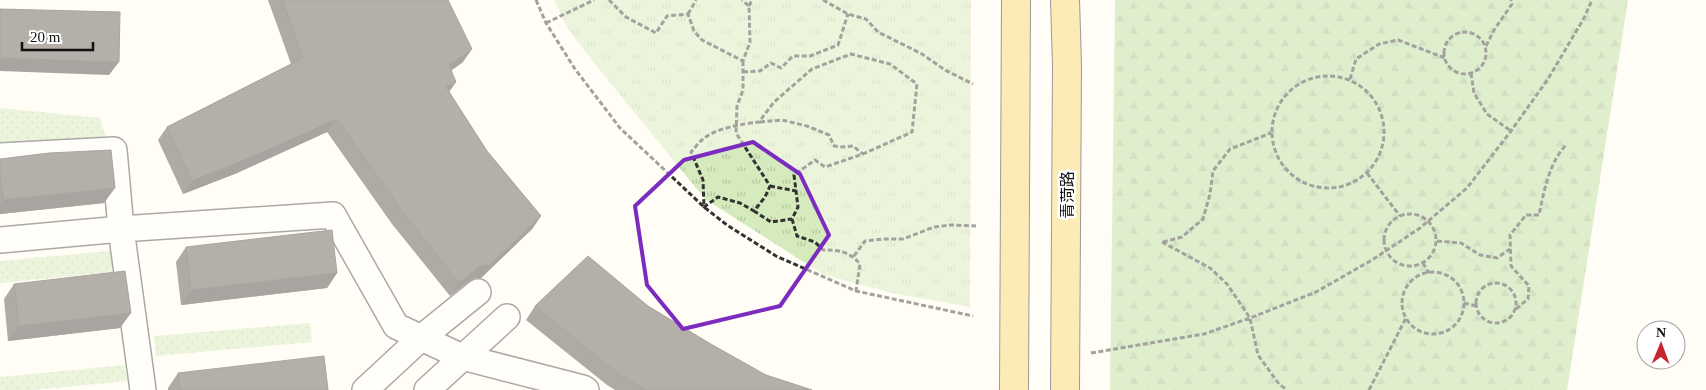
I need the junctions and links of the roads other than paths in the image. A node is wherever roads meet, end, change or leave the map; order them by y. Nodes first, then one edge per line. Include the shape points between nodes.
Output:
1 (1016, 0) edge
2 (1065, 0) edge
3 (0, 156) edge
4 (121, 229) junction
5 (0, 240) edge
6 (478, 292) dead end
7 (507, 317) dead end
8 (421, 338) junction
9 (462, 357) junction
10 (144, 390) edge
11 (365, 390) edge
12 (427, 390) edge
13 (586, 390) edge
14 (1014, 390) edge
15 (1065, 390) edge

1 - 14 main road
2 - 15 main road, 青菏路 via 1068,65
3 - 4 street via 114,150
4 - 5 street
4 - 8 street via 333,215 396,326
4 - 10 street
6 - 8 street
7 - 9 street
8 - 9 street
8 - 11 street
9 - 12 street
9 - 13 street

